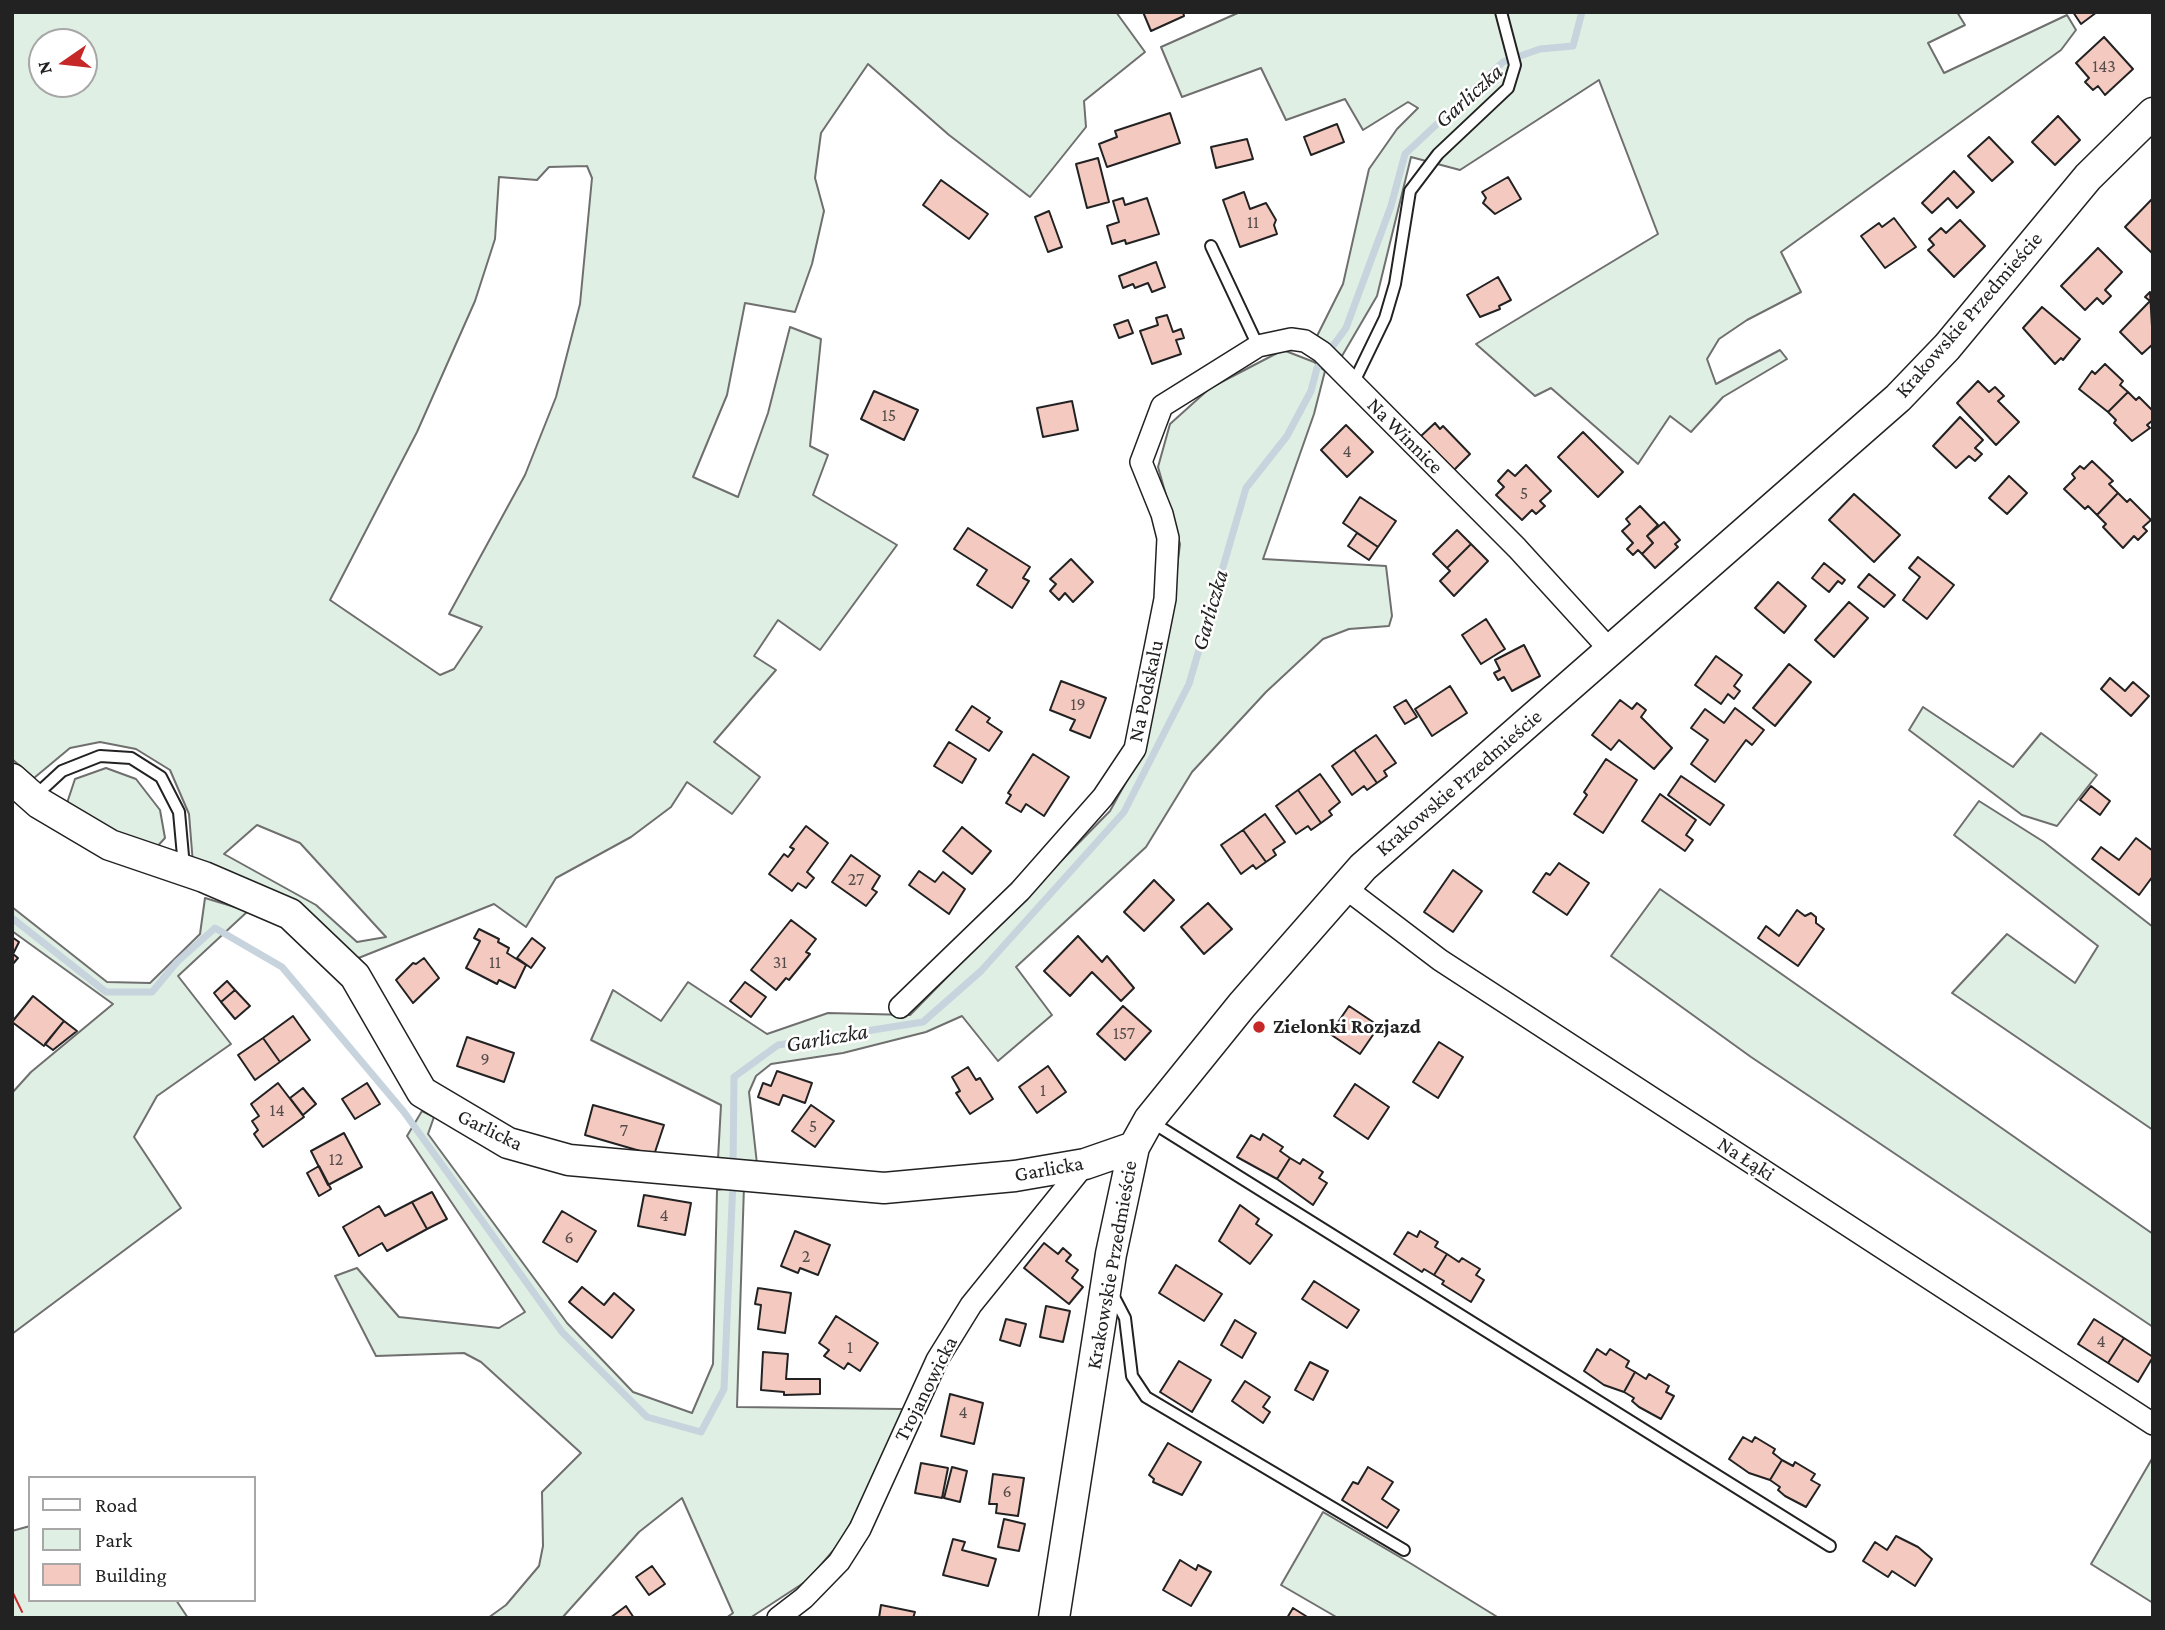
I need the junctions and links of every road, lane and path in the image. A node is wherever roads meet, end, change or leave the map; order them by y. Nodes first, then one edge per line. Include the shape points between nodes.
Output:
1 (1501, 12) edge
2 (2153, 113) edge
3 (1211, 246) dead end
4 (1258, 346) junction
5 (1353, 384) junction
6 (1611, 650) junction
7 (23, 789) edge
8 (185, 873) junction
9 (1344, 887) junction
10 (900, 1007) dead end
11 (1149, 1120) junction
12 (1134, 1147) junction
13 (1085, 1164) junction
14 (1106, 1282) junction
15 (2153, 1424) edge
16 (1830, 1546) dead end
17 (1404, 1550) dead end
18 (778, 1618) edge
19 (1054, 1618) edge

1 - 5 lane via 1515,65 1508,88 1438,154 1410,191 1385,318
2 - 6 main road, Krakowskie Przedmieście via 2105,157 1947,347 1898,398
3 - 4 lane
4 - 5 street, Na Winnice via 1305,341 1327,356
4 - 10 street, Na Podskalu via 1162,406 1141,462 1168,538 1165,599 1135,749 1103,797 1020,891
5 - 6 street, Na Winnice via 1517,548
6 - 9 main road, Krakowskie Przedmieście via 1389,842
7 - 8 main road, Garlicka via 72,825 110,845
7 - 8 lane via 100,756 131,758 161,777 179,812
8 - 13 main road, Garlicka via 290,914 355,976 422,1092 508,1143 569,1160 884,1188 1015,1176
9 - 11 main road, Krakowskie Przedmieście
9 - 15 street, Na Łąki via 1440,960
11 - 12 main road, Krakowskie Przedmieście
11 - 16 lane
12 - 13 main road, Garlicka
12 - 14 main road, Krakowskie Przedmieście
13 - 18 street, Trojanowicka via 971,1305 937,1360 860,1529 839,1562
14 - 17 lane via 1125,1318 1132,1376 1146,1398
14 - 19 main road, Krakowskie Przedmieście

